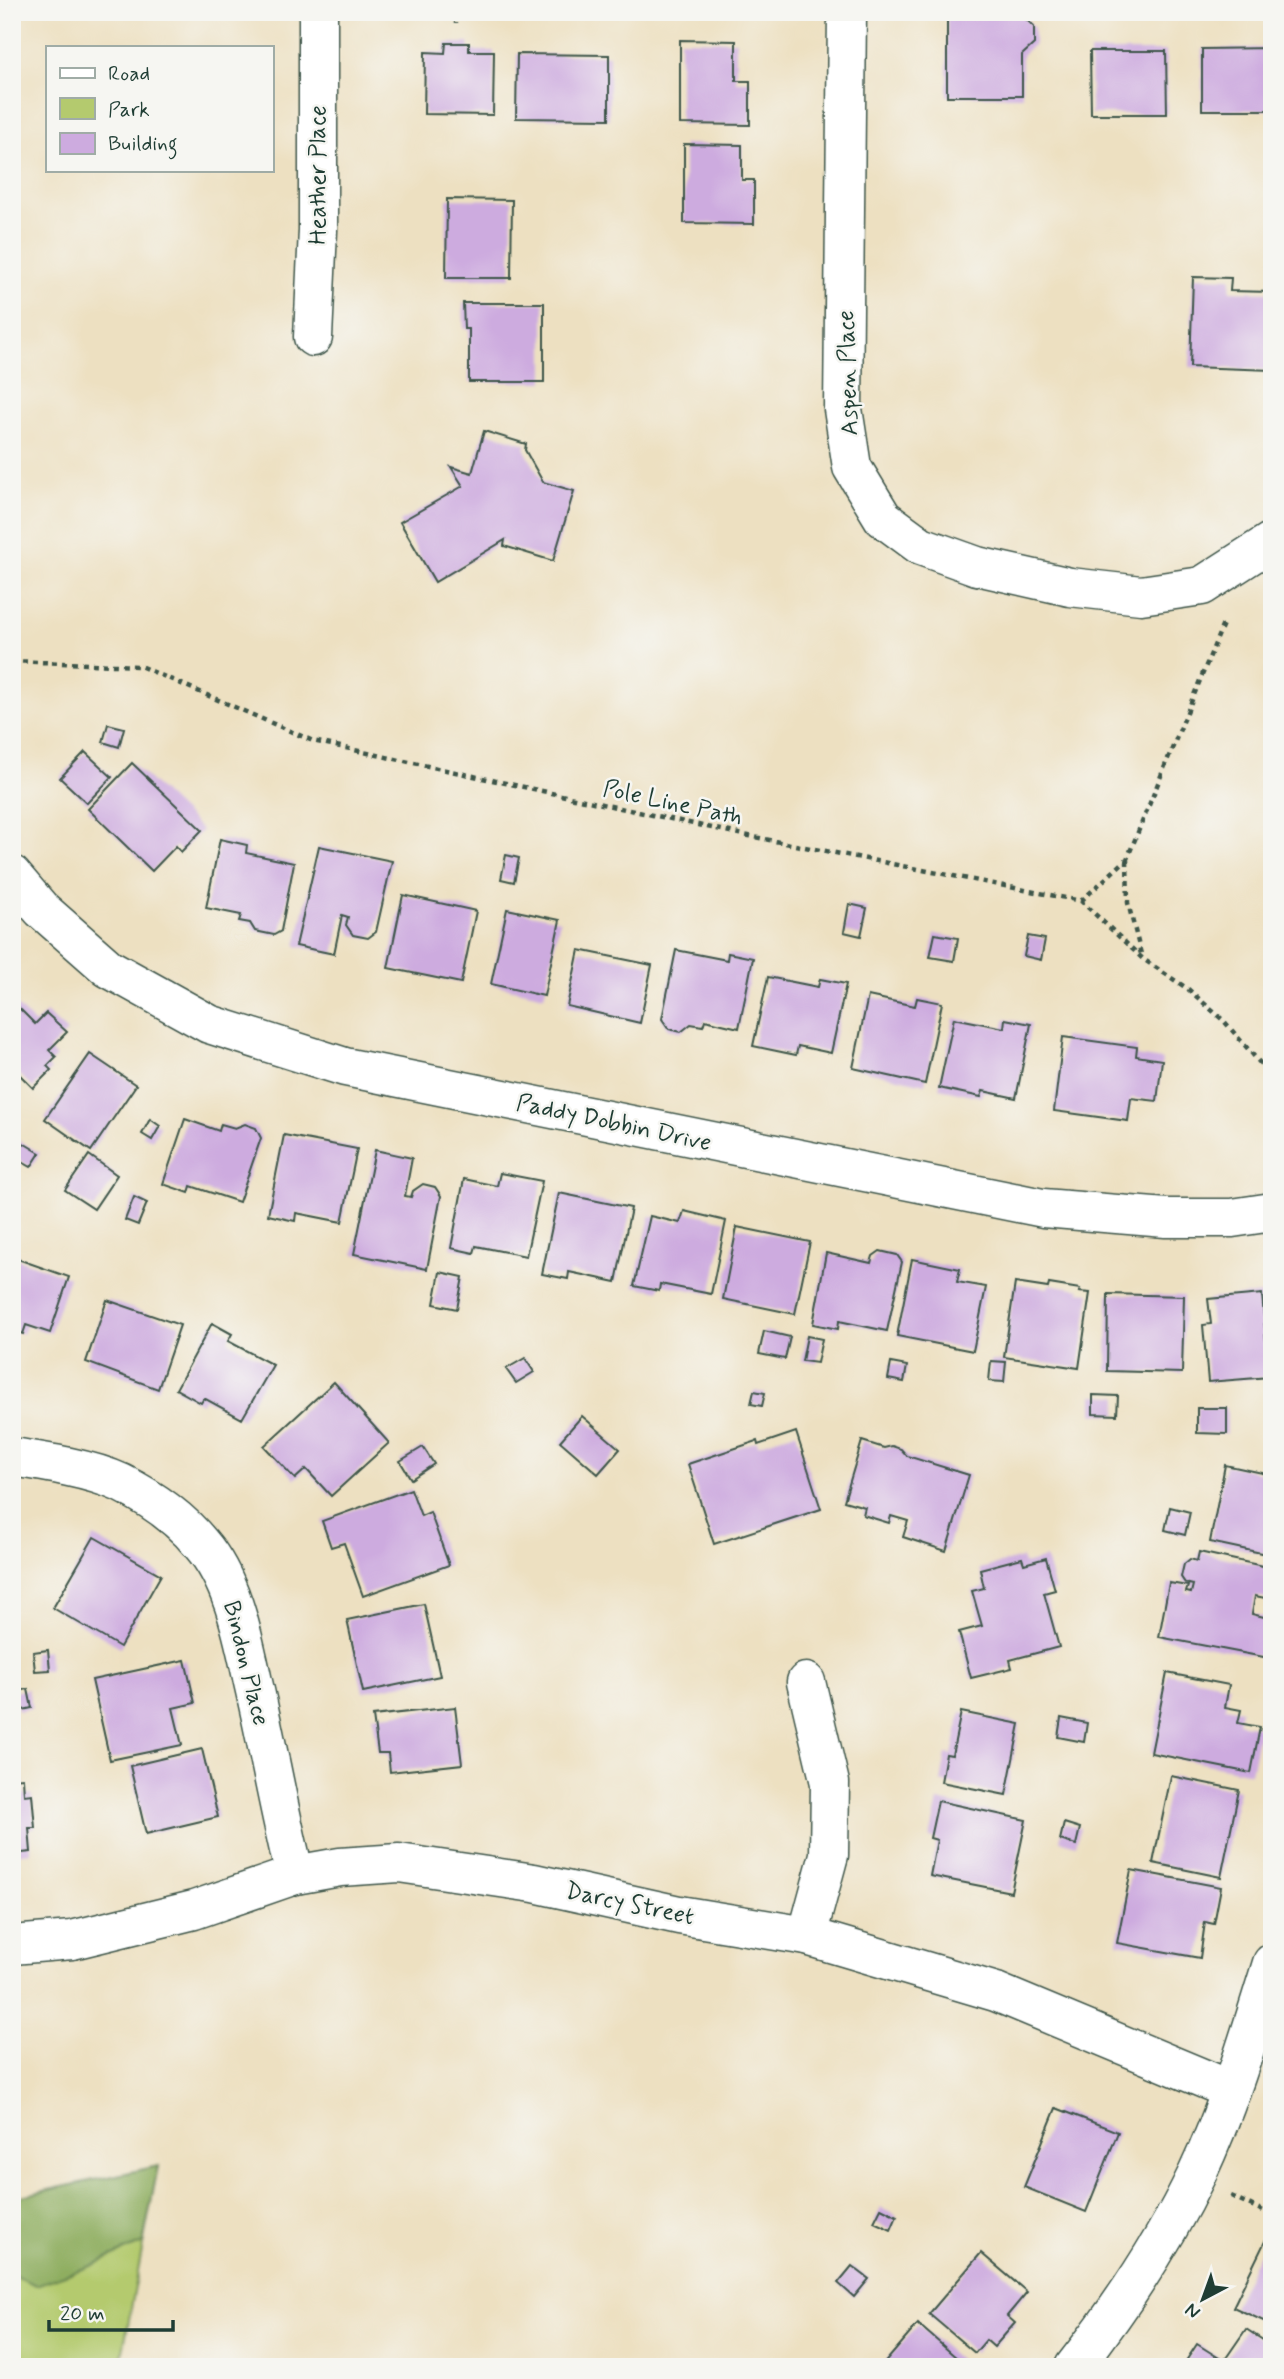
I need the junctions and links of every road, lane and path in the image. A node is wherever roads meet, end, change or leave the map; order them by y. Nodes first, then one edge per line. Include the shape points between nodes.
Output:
1 (318, 12) edge
2 (456, 12) edge
3 (847, 12) edge
4 (457, 23) dead end
5 (313, 337) dead end
6 (1272, 541) edge
7 (1223, 624) dead end
8 (12, 661) edge
9 (1127, 859) junction
10 (12, 874) edge
11 (1081, 901) junction
12 (1143, 959) junction
13 (1272, 1077) edge
14 (1272, 1212) edge
15 (12, 1457) edge
16 (806, 1682) dead end
17 (295, 1875) junction
18 (807, 1936) junction
19 (12, 1945) edge
20 (1272, 1963) edge
21 (1231, 2090) junction
22 (1226, 2193) dead end
23 (1272, 2215) edge
24 (1074, 2367) edge

1 - 5 street, Heather Place
2 - 4 path
3 - 6 street, Aspen Place via 843,409 852,467 883,518 921,546 977,566 1070,587 1141,595 1202,586
7 - 9 path
8 - 11 path, Pole Line Path via 140,666 313,741 744,835
9 - 11 path
9 - 12 path via 1128,903
10 - 14 street, Paddy Dobbin Drive via 41,909 108,968 209,1024 345,1067 1042,1208 1166,1218 1232,1218
11 - 12 path
12 - 13 path via 1188,989 1224,1021
15 - 17 street, Bindon Place via 119,1482 162,1507 202,1545 230,1592
16 - 18 street via 830,1783 829,1855
17 - 18 street, Darcy Street via 399,1863 534,1883 679,1915
17 - 19 street, Darcy Street via 194,1910 72,1940
18 - 21 street, Darcy Street via 996,1992
20 - 21 street
21 - 24 street via 1198,2173 1166,2233
22 - 23 path

